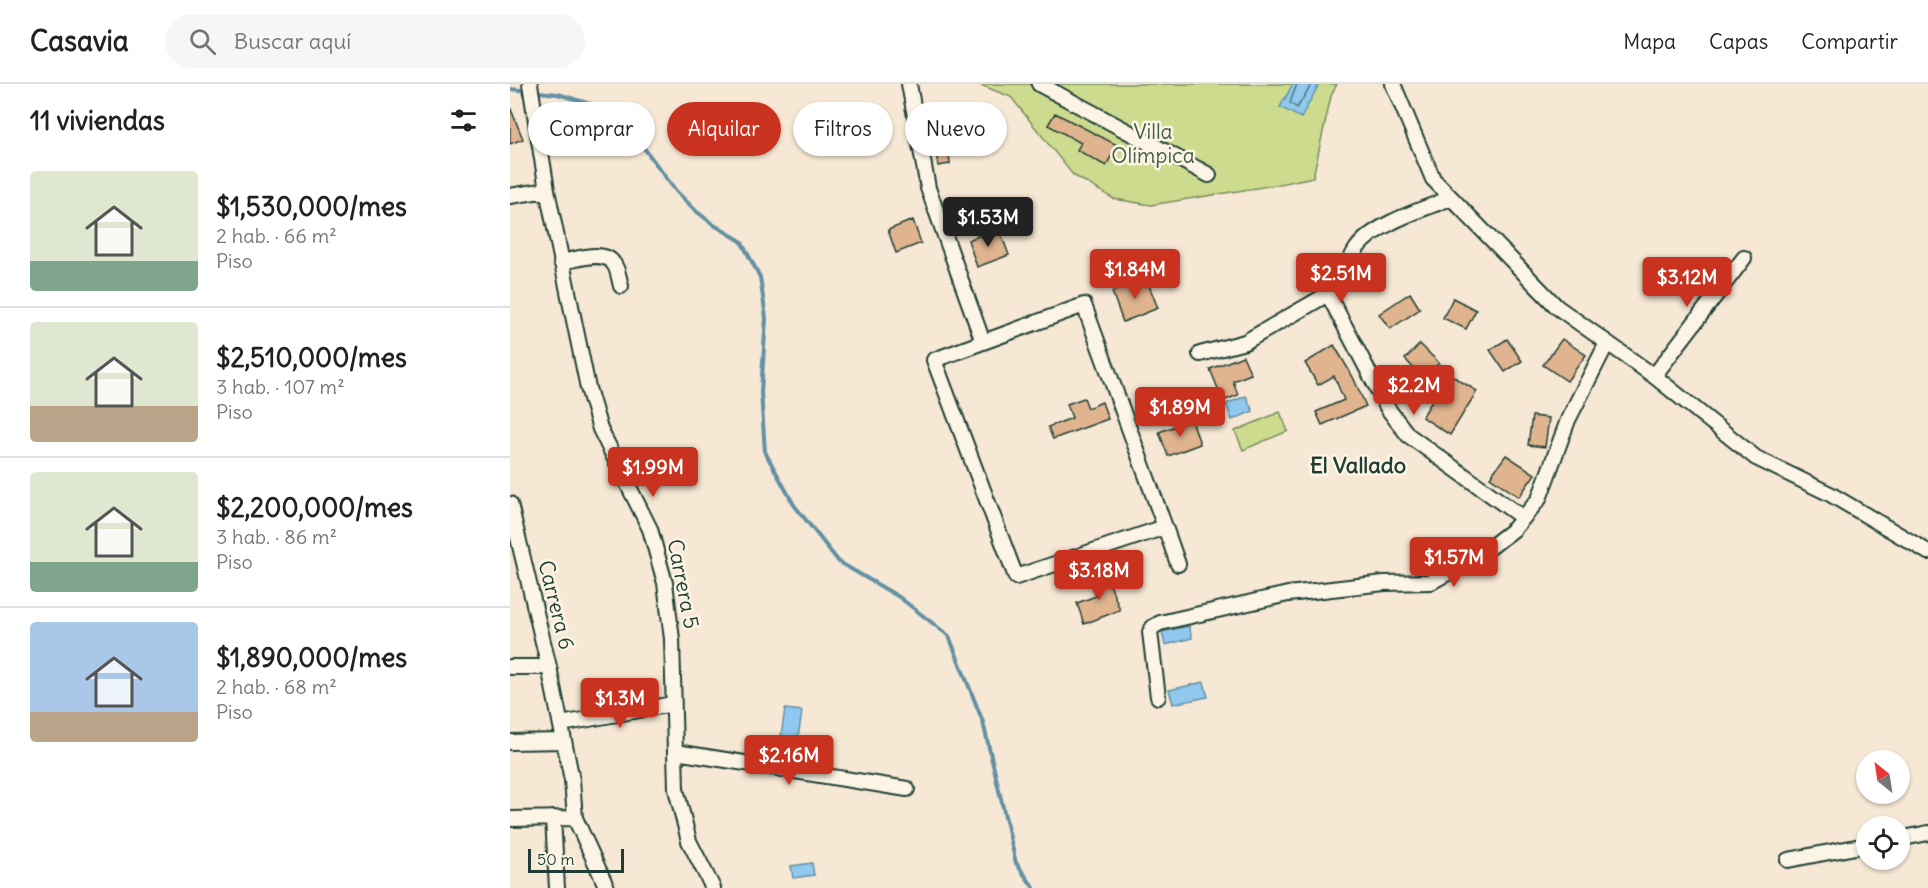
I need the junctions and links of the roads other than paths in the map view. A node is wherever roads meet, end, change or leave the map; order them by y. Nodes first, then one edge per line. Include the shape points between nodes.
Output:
1 (530, 84) edge
2 (909, 84) edge
3 (1039, 84) edge
4 (1393, 84) edge
5 (1209, 175) dead end
6 (547, 190) junction
7 (510, 196) edge
8 (1450, 198) junction
9 (1744, 258) dead end
10 (561, 262) junction
11 (621, 286) dead end
12 (1328, 294) junction
13 (983, 342) junction
14 (1607, 343) junction
15 (1200, 354) dead end
16 (1654, 376) junction
17 (510, 508) edge
18 (1523, 518) junction
19 (1165, 527) junction
20 (1928, 552) edge
21 (1178, 564) dead end
22 (510, 667) edge
23 (549, 667) junction
24 (1158, 697) dead end
25 (673, 704) junction
26 (561, 724) junction
27 (564, 741) junction
28 (510, 742) edge
29 (676, 752) junction
30 (907, 789) dead end
31 (553, 818) junction
32 (575, 818) junction
33 (510, 819) edge
34 (1928, 833) edge
35 (1910, 837) edge
36 (1856, 847) edge
37 (1788, 860) dead end
38 (557, 888) edge
39 (607, 888) edge
40 (713, 888) edge

1 - 6 street, Carrera 5
2 - 13 street via 928,188
3 - 5 street
4 - 8 street via 1433,179
6 - 7 street
6 - 10 street, Carrera 5
8 - 12 street via 1369,235
8 - 14 street via 1557,307
9 - 16 street
10 - 11 street via 608,258 614,263
10 - 25 street, Carrera 5 via 600,429 651,529 662,572 672,639
12 - 15 street via 1245,342
12 - 18 street via 1388,409 1408,435
13 - 19 street via 1084,305
13 - 19 street via 934,360 1016,577
14 - 16 street
14 - 18 street via 1568,420 1539,499
16 - 20 street via 1756,458 1830,494
17 - 23 street, Carrera 6
18 - 24 street via 1479,556 1431,582 1288,594 1160,623 1150,632
19 - 21 street
22 - 23 street
23 - 26 street, Carrera 6
25 - 26 street
25 - 29 street, Carrera 5
26 - 27 street, Carrera 6
27 - 28 street
27 - 32 street, Carrera 6
29 - 30 street
29 - 40 street, Carrera 5 via 676,789 689,841
31 - 32 street
31 - 33 street
31 - 38 street
32 - 39 street, Carrera 6
34 - 35 street
36 - 37 street

